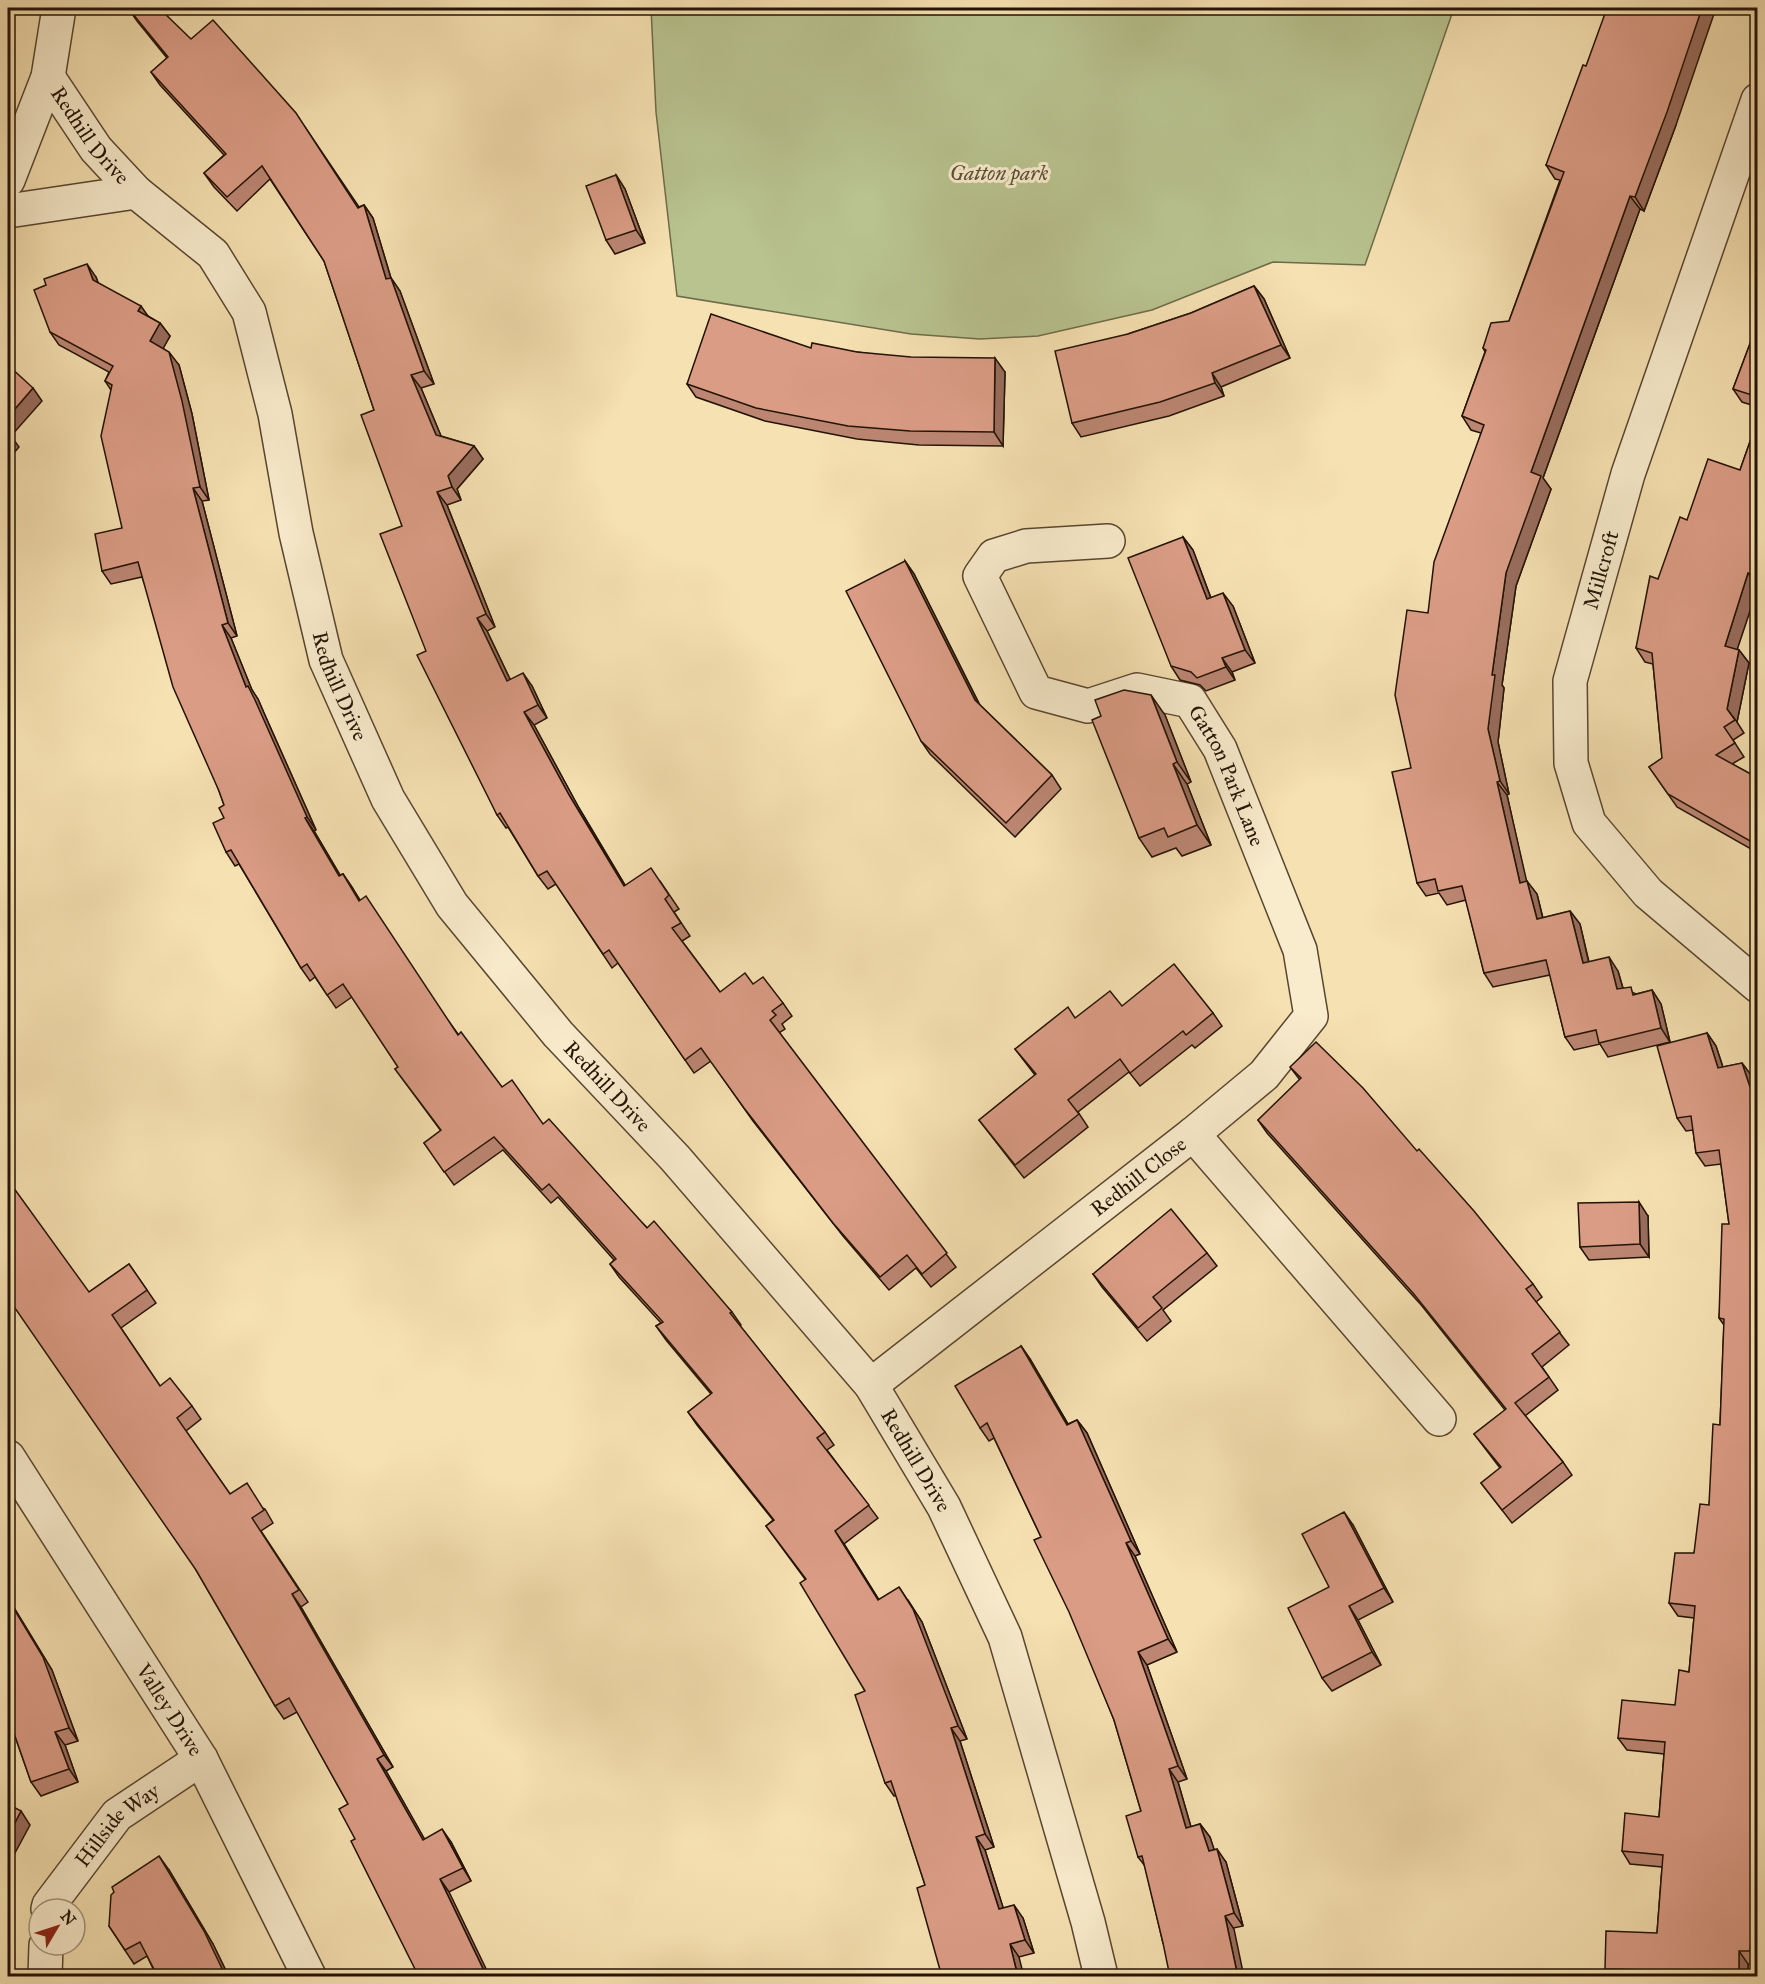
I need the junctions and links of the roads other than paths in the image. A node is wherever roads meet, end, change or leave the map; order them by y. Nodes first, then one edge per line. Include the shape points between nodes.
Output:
1 (59, 8) edge
2 (48, 77) junction
3 (1758, 100) edge
4 (8, 180) edge
5 (136, 192) junction
6 (8, 211) edge
7 (1108, 541) dead end
8 (1758, 986) edge
9 (1193, 1134) junction
10 (871, 1385) junction
11 (1439, 1419) dead end
12 (8, 1457) edge
13 (201, 1759) junction
14 (54, 1897) edge
15 (46, 1957) edge
16 (45, 1977) edge
17 (309, 1977) edge
18 (1101, 1977) edge

1 - 2 street
2 - 4 street
2 - 5 street, Redhill Drive via 96,149
3 - 8 street, Millcroft via 1628,474 1570,681 1571,763 1589,823 1648,893
5 - 6 street, Redhill Drive
5 - 10 street, Redhill Drive via 213,254 249,312 275,414 296,533 326,660 388,799 452,905 558,1034 675,1158
7 - 9 street, Gatton Park Lane via 1026,546 994,556 980,576 1036,692 1088,706 1137,690 1190,701 1220,749 1300,950 1311,1016 1264,1075
9 - 10 street, Redhill Close
9 - 11 street, Redhill Close
10 - 18 street, Redhill Drive via 944,1507 1005,1637
12 - 13 street, Valley Drive
13 - 14 street, Hillside Way via 117,1815
13 - 17 street, Valley Drive
15 - 16 street

